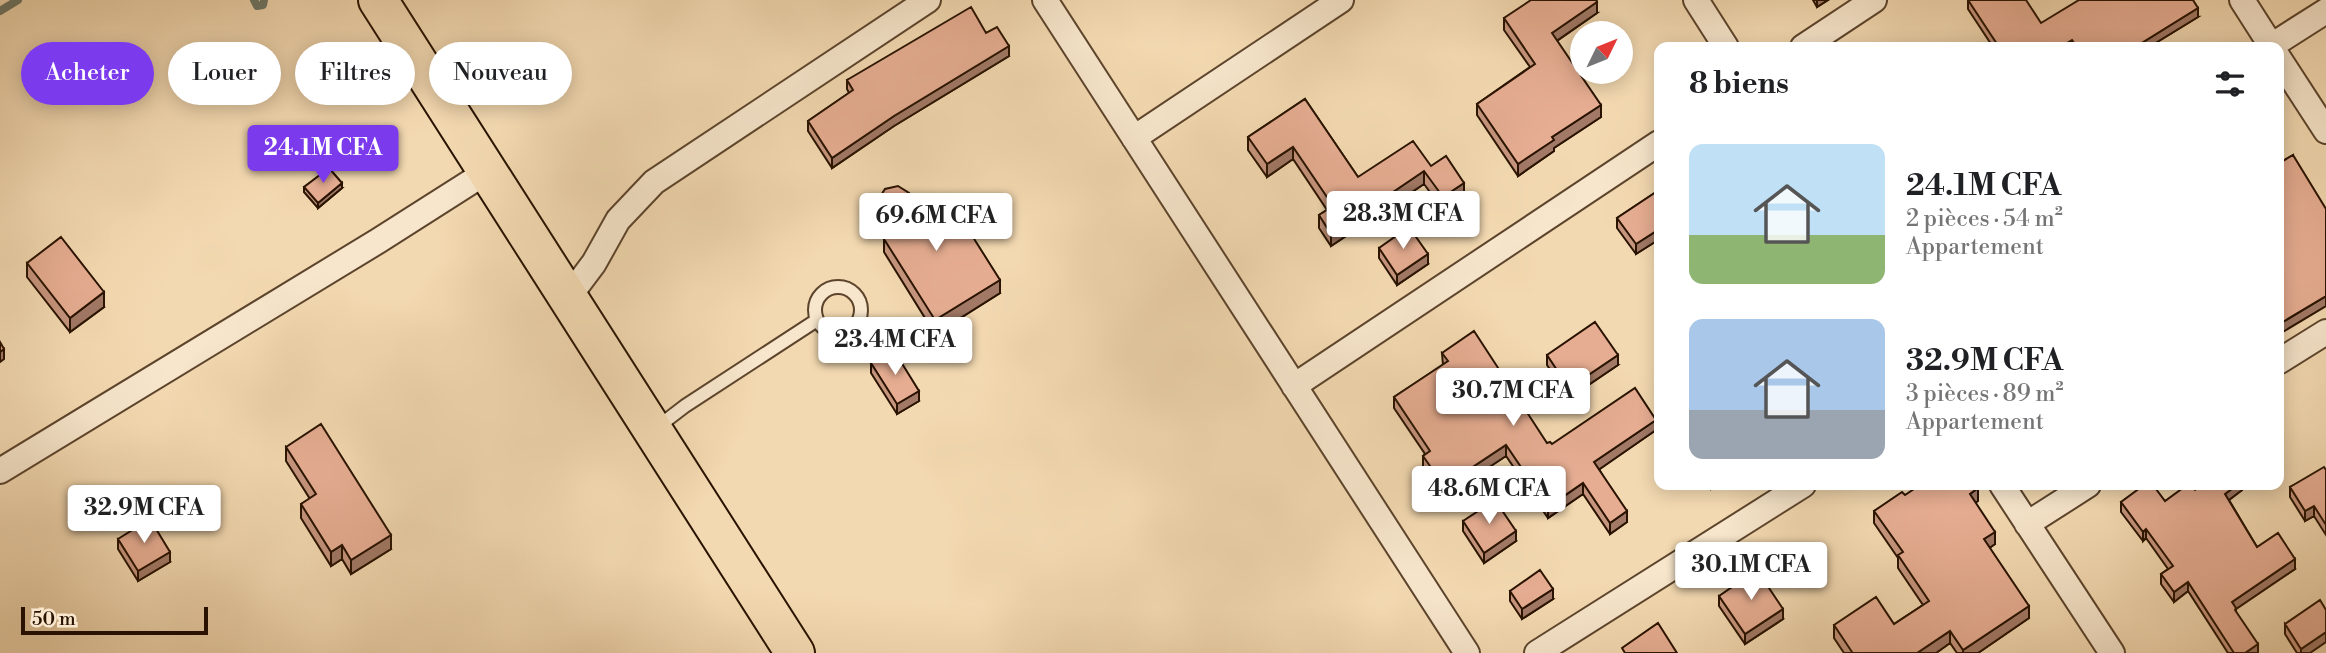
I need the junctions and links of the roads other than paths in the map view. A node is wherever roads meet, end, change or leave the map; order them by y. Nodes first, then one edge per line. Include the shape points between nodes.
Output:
1 (378, 0) edge
2 (928, 0) edge
3 (1045, 0) edge
4 (1341, 0) edge
5 (1696, 0) edge
6 (1874, 0) edge
7 (2242, 0) edge
8 (2326, 11) edge
9 (1723, 42) edge
10 (1811, 42) edge
11 (2268, 42) edge
12 (2284, 50) edge
13 (2284, 68) edge
14 (2326, 131) edge
15 (1134, 138) junction
16 (1654, 146) edge
17 (488, 171) junction
18 (567, 299) junction
19 (817, 320) dead end
20 (2326, 332) edge
21 (2284, 358) edge
22 (1294, 386) junction
23 (652, 431) junction
24 (0, 471) edge
25 (1796, 490) edge
26 (2005, 490) edge
27 (2080, 490) edge
28 (2027, 524) junction
29 (795, 653) edge
30 (1467, 653) edge
31 (1537, 653) edge
32 (2112, 653) edge

1 - 17 highway
2 - 18 street via 654,182 618,220
3 - 15 street
4 - 15 street
5 - 9 street
6 - 10 street
7 - 11 street
8 - 12 street
13 - 14 street
15 - 22 street
16 - 22 street
17 - 18 highway
17 - 24 street
18 - 23 highway
19 - 23 lane
20 - 21 street
22 - 30 street
23 - 29 highway
25 - 31 street
26 - 28 street
27 - 28 street
28 - 32 street

